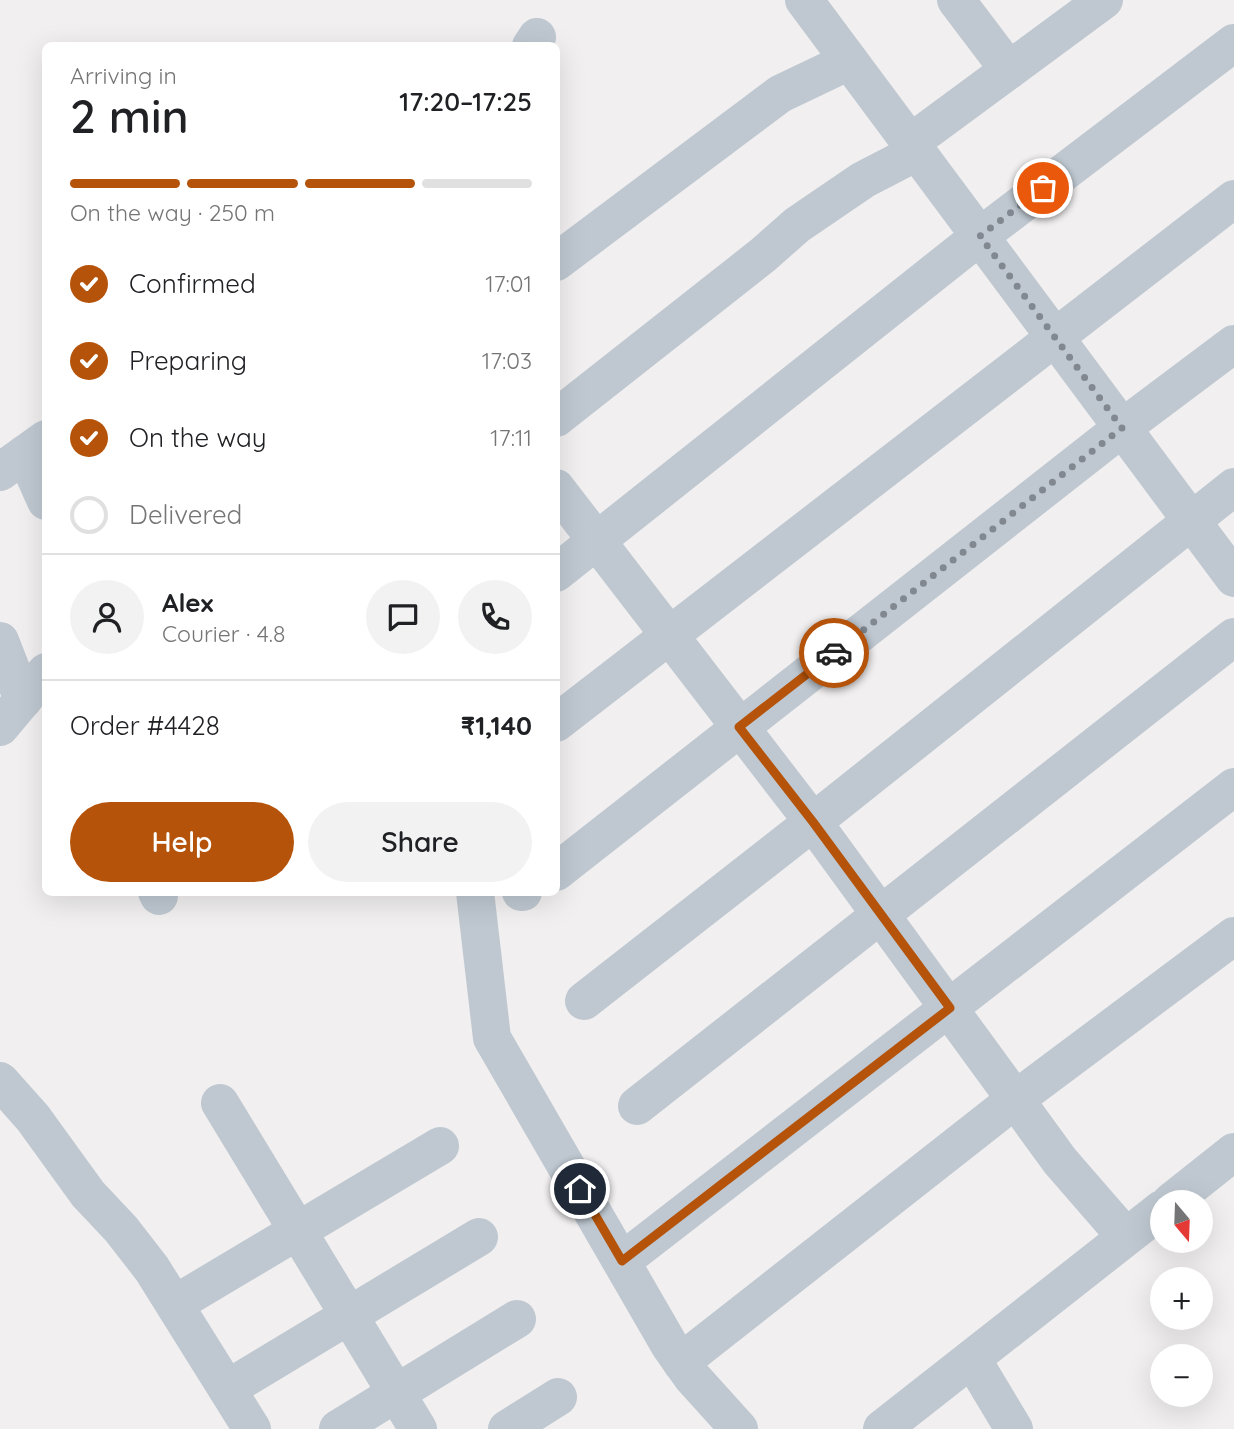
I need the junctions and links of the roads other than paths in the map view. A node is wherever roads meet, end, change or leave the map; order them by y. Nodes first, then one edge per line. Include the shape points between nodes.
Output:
1 (804, 0) edge
2 (956, 0) edge
3 (1104, 0) edge
4 (1234, 43) edge
5 (849, 61) junction
6 (1009, 70) junction
7 (914, 148) junction
8 (1234, 199) edge
9 (980, 236) junction
10 (560, 259) edge
11 (1055, 337) junction
12 (1234, 344) edge
13 (560, 415) edge
14 (1122, 428) junction
15 (24, 455) edge
16 (1234, 487) edge
17 (42, 493) edge
18 (560, 493) edge
19 (1191, 521) junction
20 (597, 540) junction
21 (560, 570) edge
22 (1234, 579) edge
23 (670, 635) junction
24 (1234, 637) edge
25 (0, 641) edge
26 (23, 700) edge
27 (560, 720) edge
28 (739, 727) junction
29 (1234, 787) edge
30 (813, 822) junction
31 (560, 869) edge
32 (475, 896) edge
33 (880, 913) junction
34 (1234, 936) edge
35 (583, 1001) dead end
36 (950, 1008) junction
37 (0, 1081) edge
38 (1016, 1099) junction
39 (220, 1103) dead end
40 (637, 1106) dead end
41 (440, 1146) dead end
42 (1234, 1152) edge
43 (1186, 1190) edge
44 (1150, 1218) edge
45 (298, 1231) junction
46 (479, 1237) dead end
47 (1126, 1237) junction
48 (622, 1261) junction
49 (175, 1304) junction
50 (348, 1314) junction
51 (517, 1318) dead end
52 (972, 1359) junction
53 (681, 1362) junction
54 (228, 1389) junction
55 (396, 1392) junction
56 (558, 1397) dead end
57 (252, 1429) edge
58 (338, 1429) edge
59 (418, 1429) edge
60 (507, 1429) edge
61 (739, 1429) edge
62 (882, 1429) edge
63 (1014, 1429) edge

1 - 5 street
2 - 6 street
3 - 6 street
4 - 9 street
5 - 7 street
5 - 10 street via 780,94
6 - 7 street
7 - 9 street
7 - 13 street via 797,225
8 - 11 street
9 - 11 street
9 - 20 street
11 - 14 street
11 - 23 street
12 - 14 street
14 - 19 street
14 - 28 street
15 - 17 street
16 - 19 street
18 - 20 street
19 - 22 street
19 - 30 street
20 - 21 street
20 - 23 street
23 - 27 street
23 - 28 street
24 - 33 street
25 - 26 street
28 - 30 street
28 - 31 street
29 - 36 street
30 - 33 street
30 - 35 street
32 - 48 street via 492,1038
33 - 36 street
33 - 40 street
34 - 38 street
36 - 38 street
36 - 48 street
37 - 49 street via 88,1194 136,1246
38 - 47 street via 1060,1161
38 - 53 street
39 - 45 street
41 - 45 street
42 - 43 street
44 - 47 street
45 - 49 street
45 - 50 street
46 - 50 street
47 - 52 street
48 - 53 street
49 - 54 street
50 - 54 street
50 - 55 street
51 - 55 street
52 - 62 street
52 - 63 street
53 - 61 street
54 - 57 street
55 - 58 street
55 - 59 street
56 - 60 street

